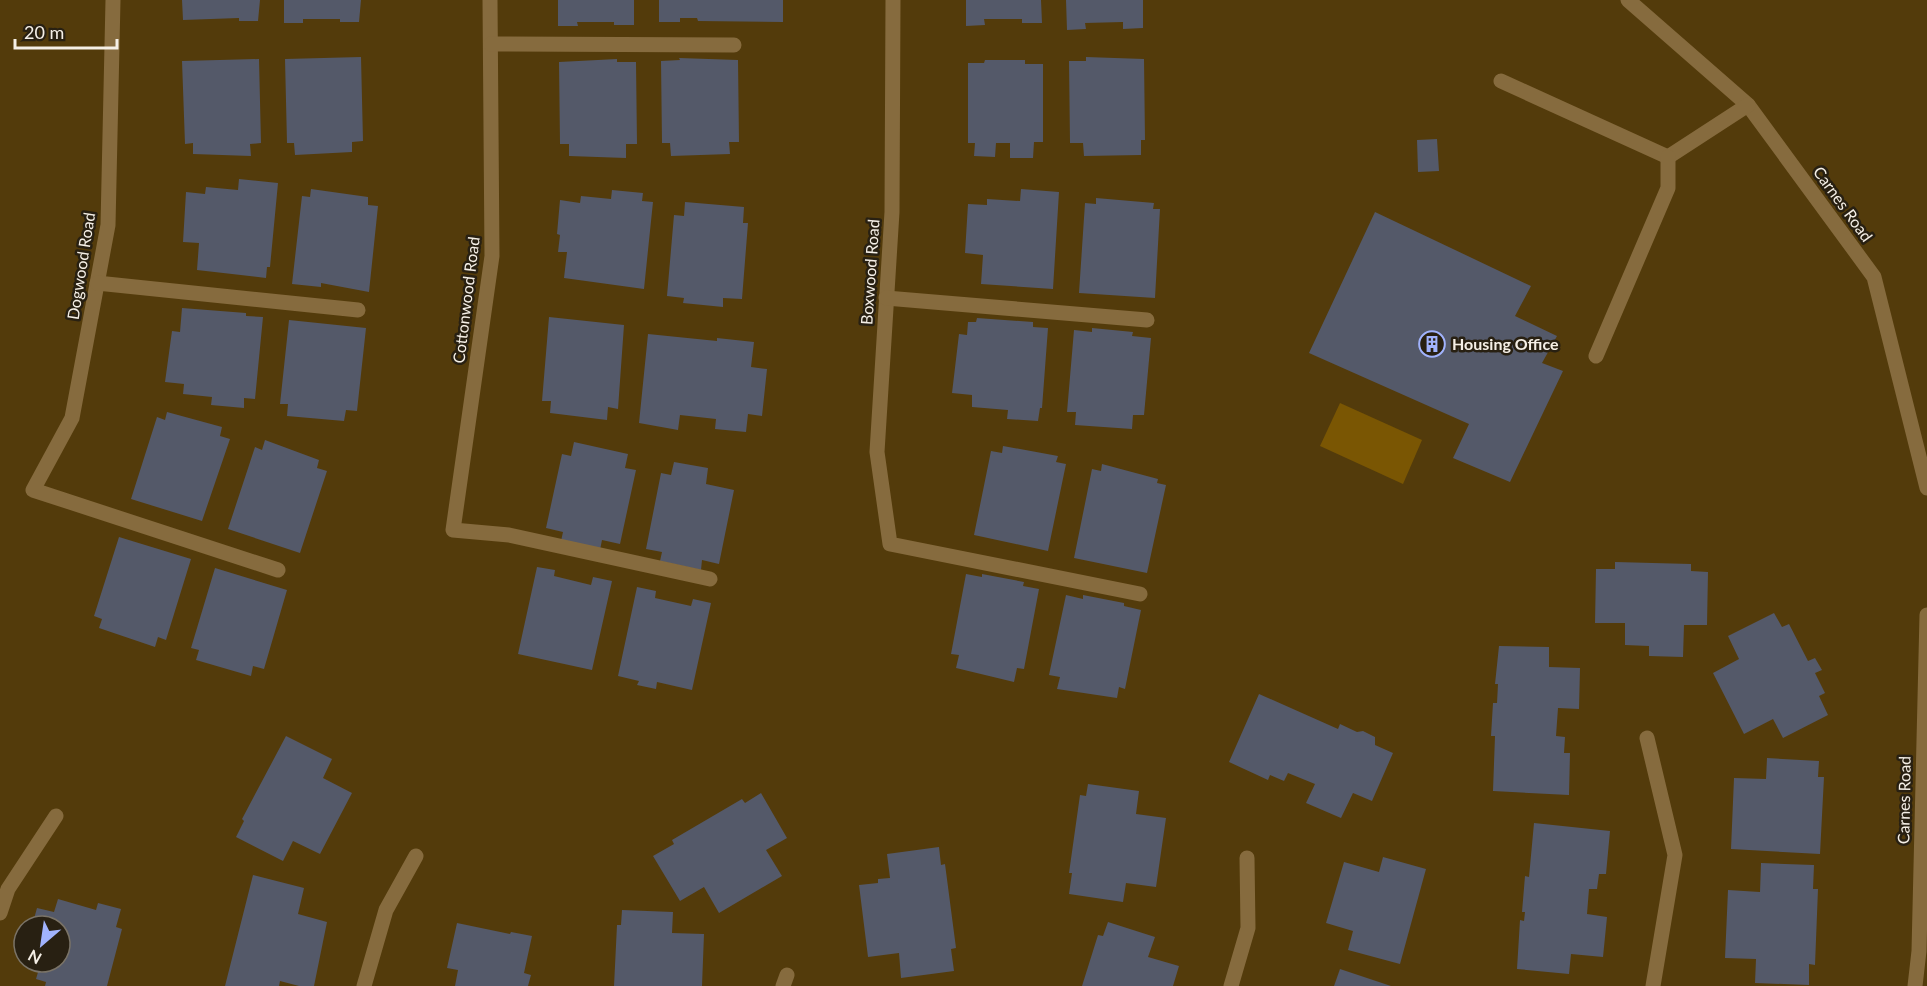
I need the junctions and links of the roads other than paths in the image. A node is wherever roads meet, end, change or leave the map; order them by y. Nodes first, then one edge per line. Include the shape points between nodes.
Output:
1 (113, 0) edge
2 (490, 0) edge
3 (893, 0) edge
4 (1628, 0) edge
5 (491, 44) junction
6 (734, 45) dead end
7 (1501, 81) dead end
8 (1748, 105) junction
9 (1668, 157) junction
10 (97, 283) junction
11 (886, 298) junction
12 (358, 310) dead end
13 (1147, 320) dead end
14 (1596, 356) dead end
15 (1927, 488) edge
16 (278, 570) dead end
17 (710, 579) dead end
18 (1140, 594) dead end
19 (1927, 615) edge
20 (1647, 738) dead end
21 (56, 816) dead end
22 (416, 856) dead end
23 (1247, 858) dead end
24 (0, 913) edge
25 (364, 986) edge
26 (1231, 986) edge
27 (1653, 986) edge
28 (1914, 986) edge

1 - 10 street, Dogwood Road via 108,225
2 - 5 street, Cottonwood Road
3 - 11 street, Boxwood Road via 892,212
4 - 8 street, Carnes Road
5 - 6 street
5 - 17 street, Cottonwood Road via 492,256 453,530 509,535
7 - 9 street
8 - 9 street
8 - 15 street, Carnes Road via 1874,277
9 - 14 street via 1668,188
10 - 12 street
10 - 16 street, Dogwood Road via 72,418 33,490
11 - 13 street
11 - 18 street, Boxwood Road via 877,452 890,544
19 - 28 street, Carnes Road via 1919,951
20 - 27 street via 1675,855
21 - 24 street via 8,889
22 - 25 street via 386,910
23 - 26 street via 1248,927

